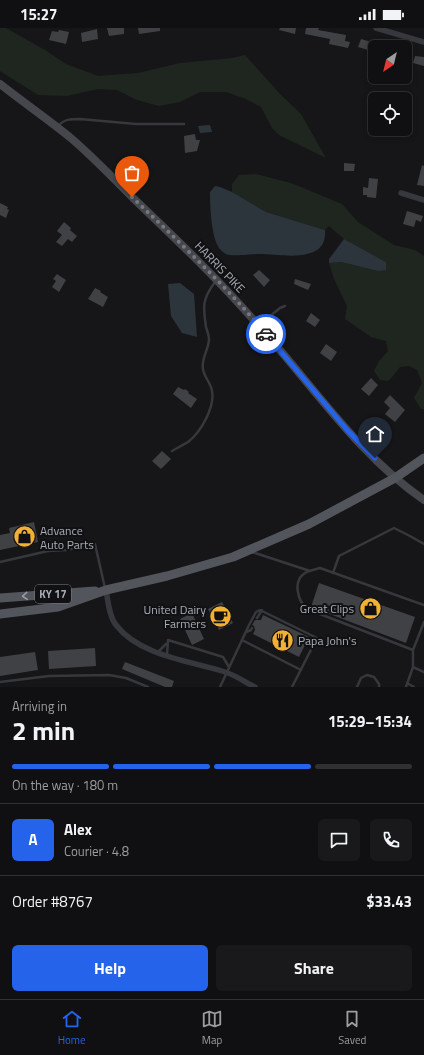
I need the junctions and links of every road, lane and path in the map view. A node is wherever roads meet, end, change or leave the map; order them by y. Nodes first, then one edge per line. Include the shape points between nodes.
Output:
1 (376, 28) edge
2 (424, 42) edge
3 (0, 84) edge
4 (184, 124) dead end
5 (56, 127) junction
6 (401, 193) dead end
7 (424, 200) edge
8 (217, 280) junction
9 (285, 306) dead end
10 (259, 326) junction
11 (172, 451) dead end
12 (424, 458) edge
13 (395, 478) junction
14 (424, 500) edge
15 (424, 544) edge
16 (248, 551) junction
17 (0, 562) edge
18 (310, 570) junction
19 (333, 573) junction
20 (106, 590) junction
21 (0, 598) edge
22 (424, 605) edge
23 (262, 610) junction
24 (0, 614) edge
25 (257, 618) dead end
26 (424, 622) edge
27 (252, 628) dead end
28 (246, 632) junction
29 (242, 640) junction
30 (167, 644) junction
31 (413, 650) junction
32 (158, 652) junction
33 (167, 656) junction
34 (413, 667) junction
35 (228, 670) junction
36 (300, 670) junction
37 (424, 672) edge
38 (0, 682) edge
39 (407, 683) junction
40 (148, 687) edge
41 (220, 687) edge
42 (255, 687) edge
43 (292, 687) edge
44 (358, 687) edge
45 (378, 687) edge
46 (406, 687) edge
47 (414, 687) edge

1 - 2 street
3 - 5 main road, HARRIS PIKE
4 - 5 lane via 136,124 71,119
5 - 8 main road, HARRIS PIKE via 96,161
6 - 7 street
8 - 10 main road, HARRIS PIKE
8 - 11 lane via 204,299 209,339 202,364 212,391 212,401 207,418 198,431 189,441
9 - 10 lane
10 - 13 main road, HARRIS PIKE via 348,431
12 - 13 main road, KY 17
13 - 14 main road, HARRIS PIKE
13 - 16 main road, KY 17 via 309,524
15 - 19 lane via 394,528 339,556
16 - 18 lane
16 - 20 main road, KY 17 via 206,566
17 - 20 lane via 95,544
18 - 19 lane via 320,568
18 - 31 lane via 300,578 297,590 301,604 306,609
19 - 22 lane
20 -> 21 main road, KY 17
20 - 24 main road, KY 17 via 58,607
20 - 32 street via 109,610 115,624 126,636
23 - 25 lane
23 - 28 lane via 256,612
23 - 36 lane via 317,638
26 - 31 lane
27 - 28 lane
28 - 29 lane
29 - 35 lane
29 - 36 lane
30 - 32 lane
30 - 33 lane
30 - 35 lane via 168,640 223,657
31 - 34 lane
32 - 33 street
33 - 35 street
34 - 37 lane
34 - 39 lane
35 - 41 lane
35 - 42 street
36 - 43 lane
38 - 40 lane via 49,676 109,675 126,678
39 - 46 lane
39 - 47 lane
44 - 45 lane via 361,678 367,675 374,677 379,684

